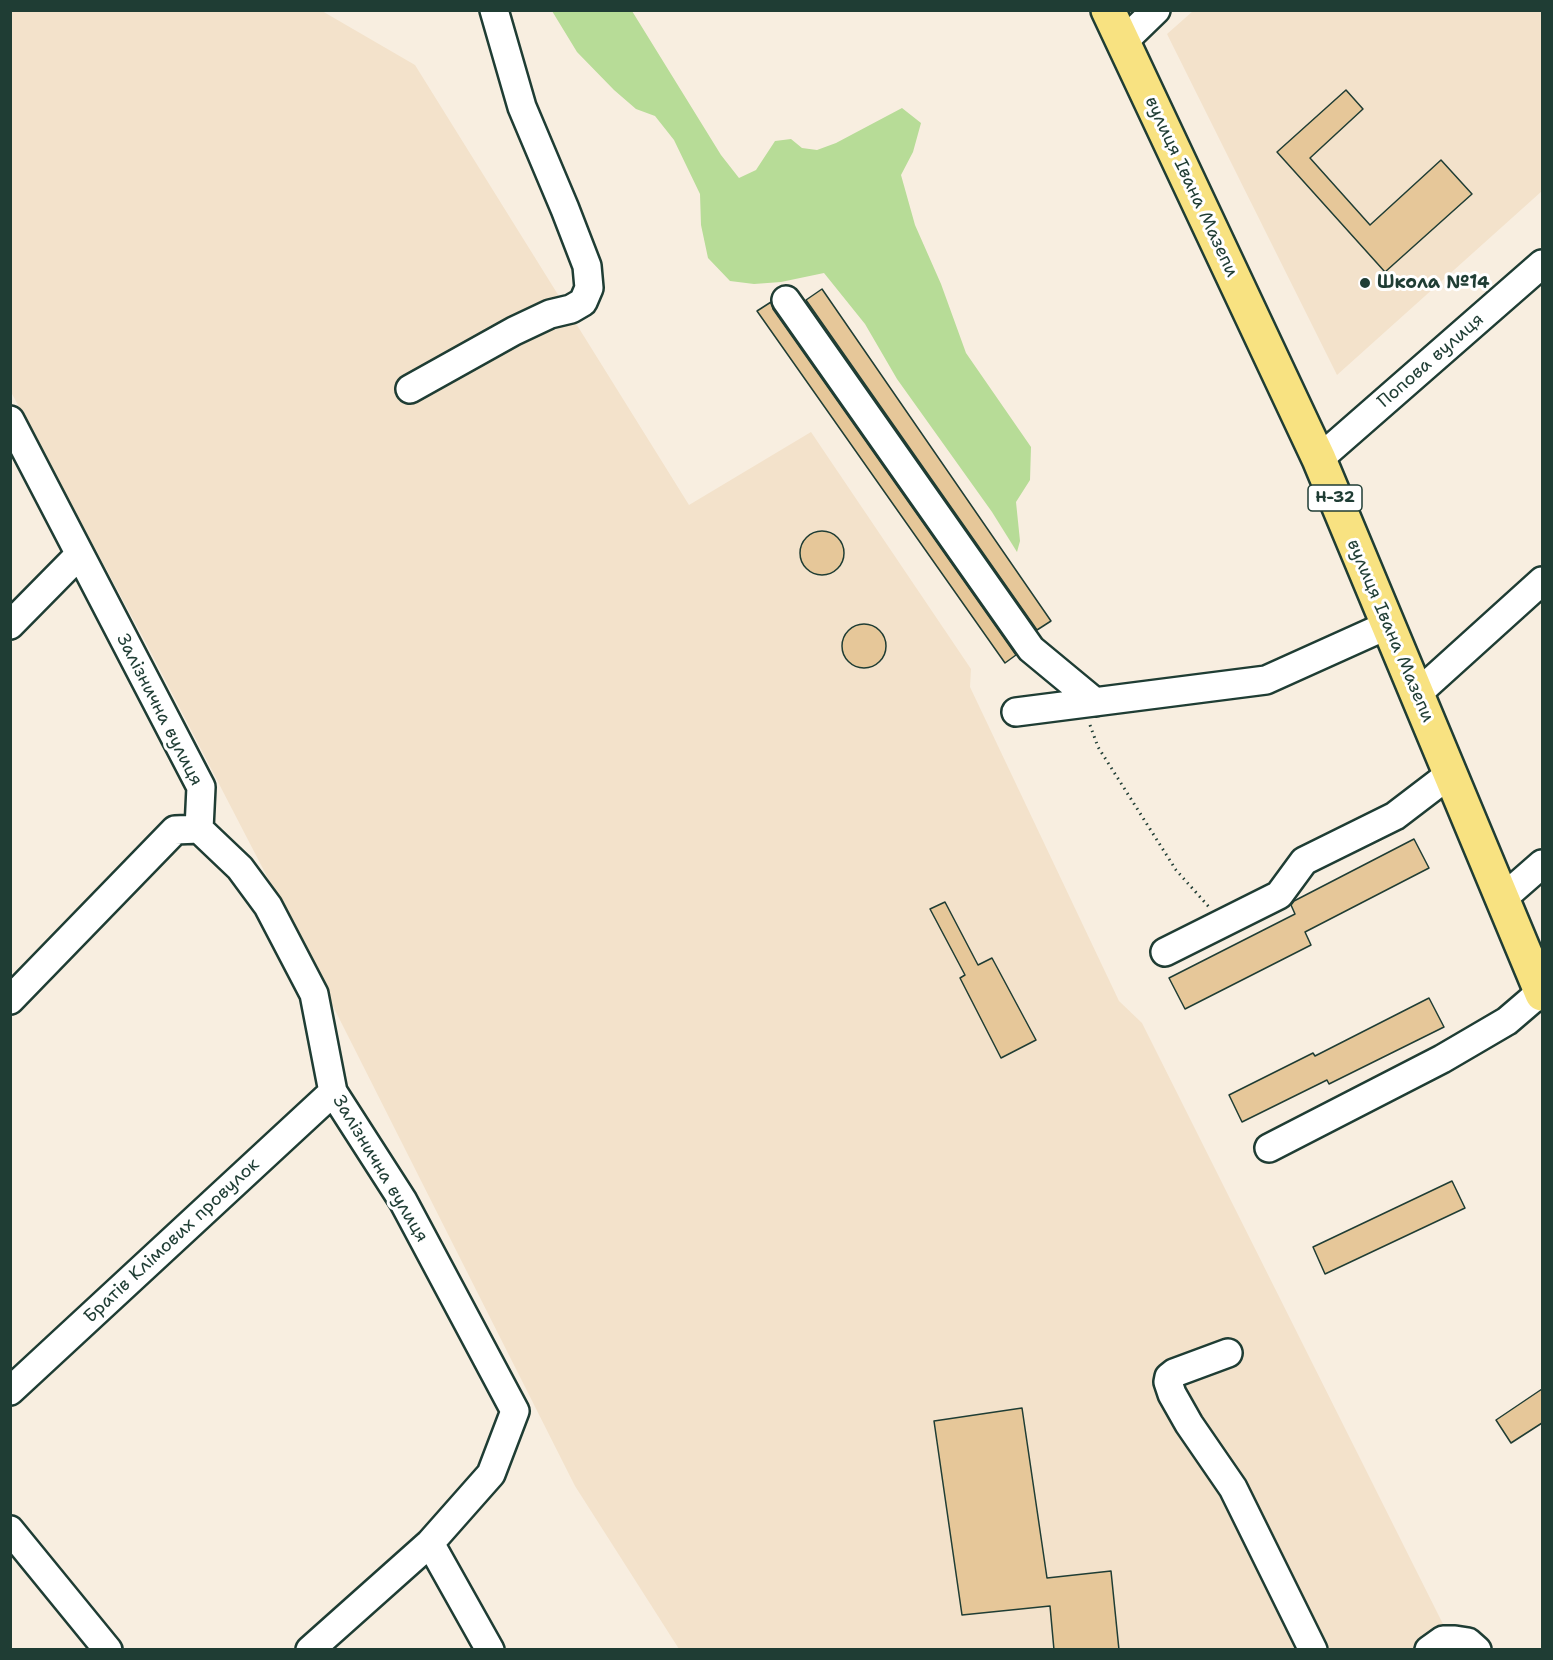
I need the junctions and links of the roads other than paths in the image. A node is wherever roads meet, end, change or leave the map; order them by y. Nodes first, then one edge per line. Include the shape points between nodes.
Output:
1 (494, 10) edge
2 (1108, 10) edge
3 (1156, 10) edge
4 (1123, 42) junction
5 (1542, 264) edge
6 (786, 300) dead end
7 (410, 389) dead end
8 (10, 420) edge
9 (1319, 459) junction
10 (79, 555) junction
11 (1542, 581) edge
12 (10, 625) edge
13 (1388, 625) junction
14 (1417, 694) junction
15 (1089, 702) junction
16 (1016, 712) dead end
17 (1450, 774) junction
18 (199, 829) junction
19 (1542, 864) edge
20 (1502, 899) junction
21 (1165, 952) dead end
22 (1542, 992) edge
23 (10, 1000) edge
24 (333, 1092) junction
25 (1269, 1148) dead end
26 (1228, 1353) dead end
27 (10, 1390) edge
28 (10, 1530) edge
29 (430, 1543) junction
30 (1436, 1645) edge
31 (108, 1650) edge
32 (310, 1650) edge
33 (490, 1650) edge
34 (1313, 1650) edge
35 (1477, 1650) edge

1 - 7 street via 522,107 587,266 589,288 583,302 571,309 514,331
2 - 4 main road, вулиця Івана Мазепи / Н-32
3 - 4 street
4 - 9 main road, вулиця Івана Мазепи / Н-32
5 - 9 street, Попова вулиця
6 - 15 street via 1031,649
8 - 10 street, Залізнична вулиця
9 - 13 main road, вулиця Івана Мазепи / Н-32
10 - 12 street
10 - 18 street, Залізнична вулиця via 201,787
11 - 14 street
13 - 14 main road, вулиця Івана Мазепи / Н-32
13 - 15 street via 1266,680
14 - 17 main road, вулиця Івана Мазепи / Н-32
15 - 16 street
17 - 20 main road, вулиця Івана Мазепи / Н-32
17 - 21 street via 1395,816 1304,861 1279,895
18 - 23 street via 174,830
18 - 24 street, Залізнична вулиця via 240,868 268,906 314,994
19 - 20 street
20 - 22 main road, вулиця Івана Мазепи / Н-32
22 - 25 street via 1507,1021 1442,1059
24 - 27 street, Братів Клімових провулок
24 - 29 street, Залізнична вулиця via 403,1201 515,1412 491,1474
26 - 34 street via 1174,1373 1168,1382 1189,1424 1233,1488
28 - 31 street
29 - 32 street, Залізнична вулиця
29 - 33 street
30 - 35 street via 1455,1640 1468,1642

